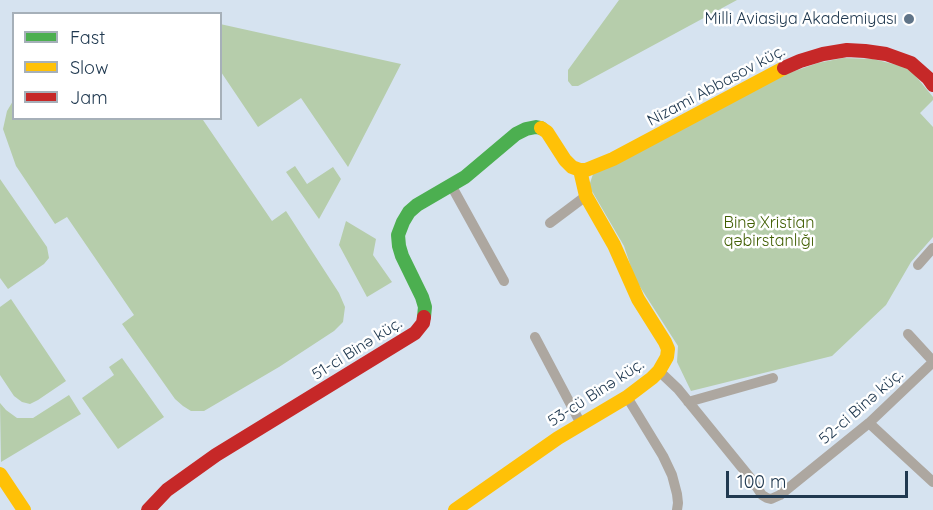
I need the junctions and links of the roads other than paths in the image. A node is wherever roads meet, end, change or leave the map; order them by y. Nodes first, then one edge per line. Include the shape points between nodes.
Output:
1 (933, 85) edge
2 (580, 170) junction
3 (451, 185) junction
4 (586, 196) junction
5 (549, 223) dead end
6 (933, 248) edge
7 (918, 265) dead end
8 (504, 281) dead end
9 (908, 334) dead end
10 (535, 337) dead end
11 (933, 361) edge
12 (659, 371) junction
13 (773, 378) dead end
14 (627, 397) junction
15 (688, 402) junction
16 (869, 423) junction
17 (581, 424) junction
18 (0, 474) edge
19 (933, 482) edge
20 (24, 510) edge
21 (147, 510) edge
22 (455, 510) edge
23 (677, 510) edge

1 - 2 street, Nizami Abbasov küç. via 911,63 886,54 847,50 823,54 777,71 613,159
2 - 3 street, 51-ci Binə küç. via 565,160 547,132 536,127 516,134
2 - 4 street, 53-cü Binə küç.
3 - 8 street
3 - 21 street, 51-ci Binə küç. via 417,205 398,235 402,256 425,307 423,323 415,333 216,455 167,490
4 - 5 street
4 - 12 street, 53-cü Binə küç. via 668,349
6 - 7 street
9 - 11 street
10 - 17 street
11 - 16 street, 52-ci Binə küç.
12 - 14 street, 53-cü Binə küç.
12 - 15 street, 52-ci Binə küç.
13 - 15 street
14 - 17 street, 53-cü Binə küç.
14 - 23 street via 672,475
15 - 16 street, 52-ci Binə küç. via 767,498 780,495
16 - 19 street
17 - 22 street, 53-cü Binə küç.
18 - 20 street

